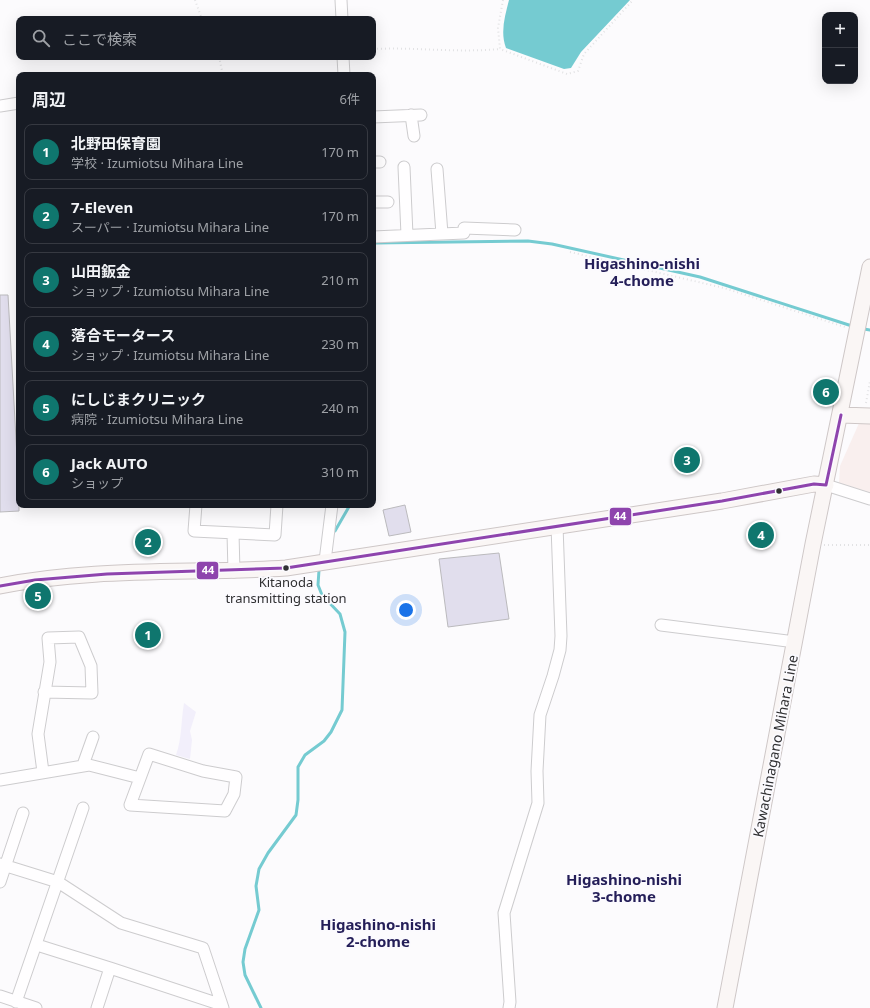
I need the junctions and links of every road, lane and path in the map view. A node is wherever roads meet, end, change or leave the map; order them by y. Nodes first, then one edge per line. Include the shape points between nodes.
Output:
1 (195, 0) edge
2 (341, 0) edge
3 (503, 0) edge
4 (633, 0) edge
5 (201, 16) edge
6 (342, 16) edge
7 (376, 49) edge
8 (500, 49) junction
9 (220, 60) edge
10 (344, 60) edge
11 (222, 72) edge
12 (344, 72) edge
13 (16, 103) edge
14 (0, 106) edge
15 (376, 117) edge
16 (414, 136) dead end
17 (404, 167) dead end
18 (437, 169) dead end
19 (376, 202) edge
20 (388, 202) dead end
21 (515, 230) dead end
22 (442, 234) junction
23 (407, 235) junction
24 (376, 237) edge
25 (570, 252) dead end
26 (870, 267) edge
27 (857, 331) junction
28 (870, 381) edge
29 (841, 415) junction
30 (866, 416) edge
31 (826, 485) junction
32 (870, 499) edge
33 (196, 508) edge
34 (278, 508) edge
35 (332, 508) edge
36 (557, 526) junction
37 (234, 533) junction
38 (813, 544) junction
39 (870, 545) edge
40 (325, 561) junction
41 (234, 572) junction
42 (0, 586) edge
43 (661, 625) dead end
44 (795, 642) junction
45 (44, 692) junction
46 (93, 737) dead end
47 (83, 765) junction
48 (43, 772) junction
49 (140, 778) junction
50 (0, 780) edge
51 (83, 808) dead end
52 (23, 813) dead end
53 (3, 865) edge
54 (0, 882) edge
55 (58, 882) junction
56 (37, 945) junction
57 (110, 968) junction
58 (0, 996) edge
59 (16, 1002) junction
60 (222, 1007) edge
61 (36, 1008) edge
62 (98, 1008) edge
63 (508, 1008) edge
64 (725, 1008) edge

1 - 5 path
2 - 6 street
3 - 8 path via 498,28
4 - 8 path via 584,54 578,72 567,74
7 - 8 path via 478,51
9 - 11 path
10 - 12 street
13 - 14 street
15 - 16 street via 416,115
17 - 23 street
18 - 22 street
19 - 20 street
21 - 22 street via 464,228 464,233
22 - 23 street
23 - 24 street
25 - 27 path via 724,288
26 - 27 main road
27 - 29 main road
28 - 30 path
29 - 30 main road
29 - 31 main road, Kawachinagano Mihara Line
31 - 32 street
31 - 36 main road via 814,484
31 - 38 main road, Kawachinagano Mihara Line
33 - 37 street via 194,530
34 - 37 street via 275,535
35 - 40 street
36 - 40 main road
36 - 63 street via 560,650 540,715 538,804 504,914 510,1002
37 - 41 street
38 - 39 path
38 - 44 main road, Kawachinagano Mihara Line
40 - 41 main road via 286,568
41 - 42 main road via 119,573 50,577
43 - 44 street
44 - 64 main road, Kawachinagano Mihara Line
45 - 45 street via 50,662 48,638 79,637 91,666 92,693
45 - 48 street via 38,734
46 - 47 street
47 - 48 street
47 - 49 street
48 - 50 street
49 - 49 street via 130,805 225,811 234,794 236,777 202,771 149,754
51 - 55 street
52 - 53 street
53 - 54 street
53 - 55 street
55 - 56 street
55 - 60 street via 121,923 203,948
56 - 57 street
56 - 59 street
57 - 60 street
57 - 62 street
58 - 59 street
59 - 61 street

